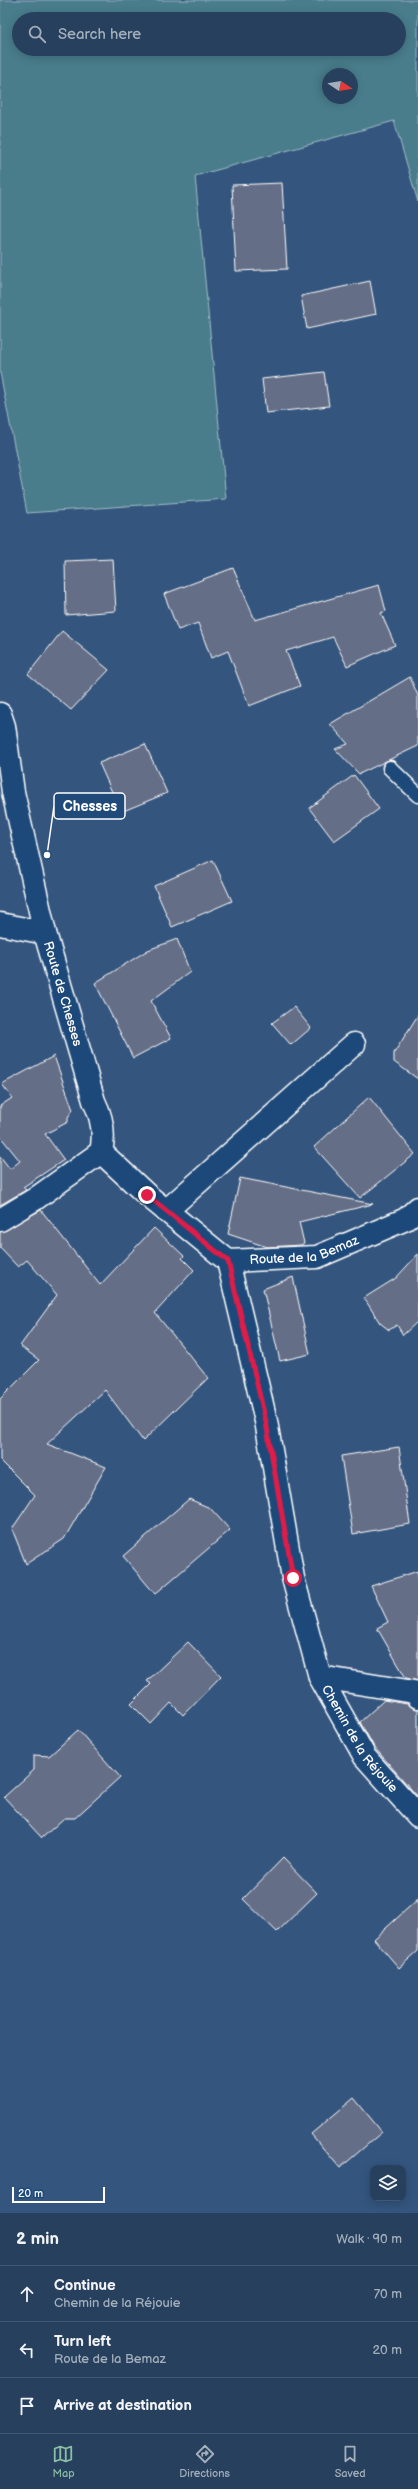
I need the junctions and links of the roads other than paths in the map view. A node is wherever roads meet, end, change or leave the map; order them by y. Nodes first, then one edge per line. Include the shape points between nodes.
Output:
1 (0, 714) edge
2 (390, 768) dead end
3 (418, 795) edge
4 (0, 924) edge
5 (46, 933) junction
6 (354, 1044) dead end
7 (101, 1152) junction
8 (418, 1208) edge
9 (166, 1211) junction
10 (0, 1220) edge
11 (228, 1261) junction
12 (320, 1678) junction
13 (418, 1697) edge
14 (418, 1816) edge

1 - 5 street, Route de Chesses via 13,792
2 - 3 lane
4 - 5 street
5 - 7 street, Route de Chesses via 94,1100 100,1113 103,1140
6 - 9 street
7 - 9 street
7 - 10 street via 35,1199
8 - 11 street, Route de la Bemaz via 406,1219 317,1257
9 - 11 street
11 - 12 street, Chemin de la Réjouie via 266,1422 293,1578
12 - 13 street, Chemin de la Réjouie via 414,1692
12 - 14 street, Chemin de la Réjouie via 365,1757

